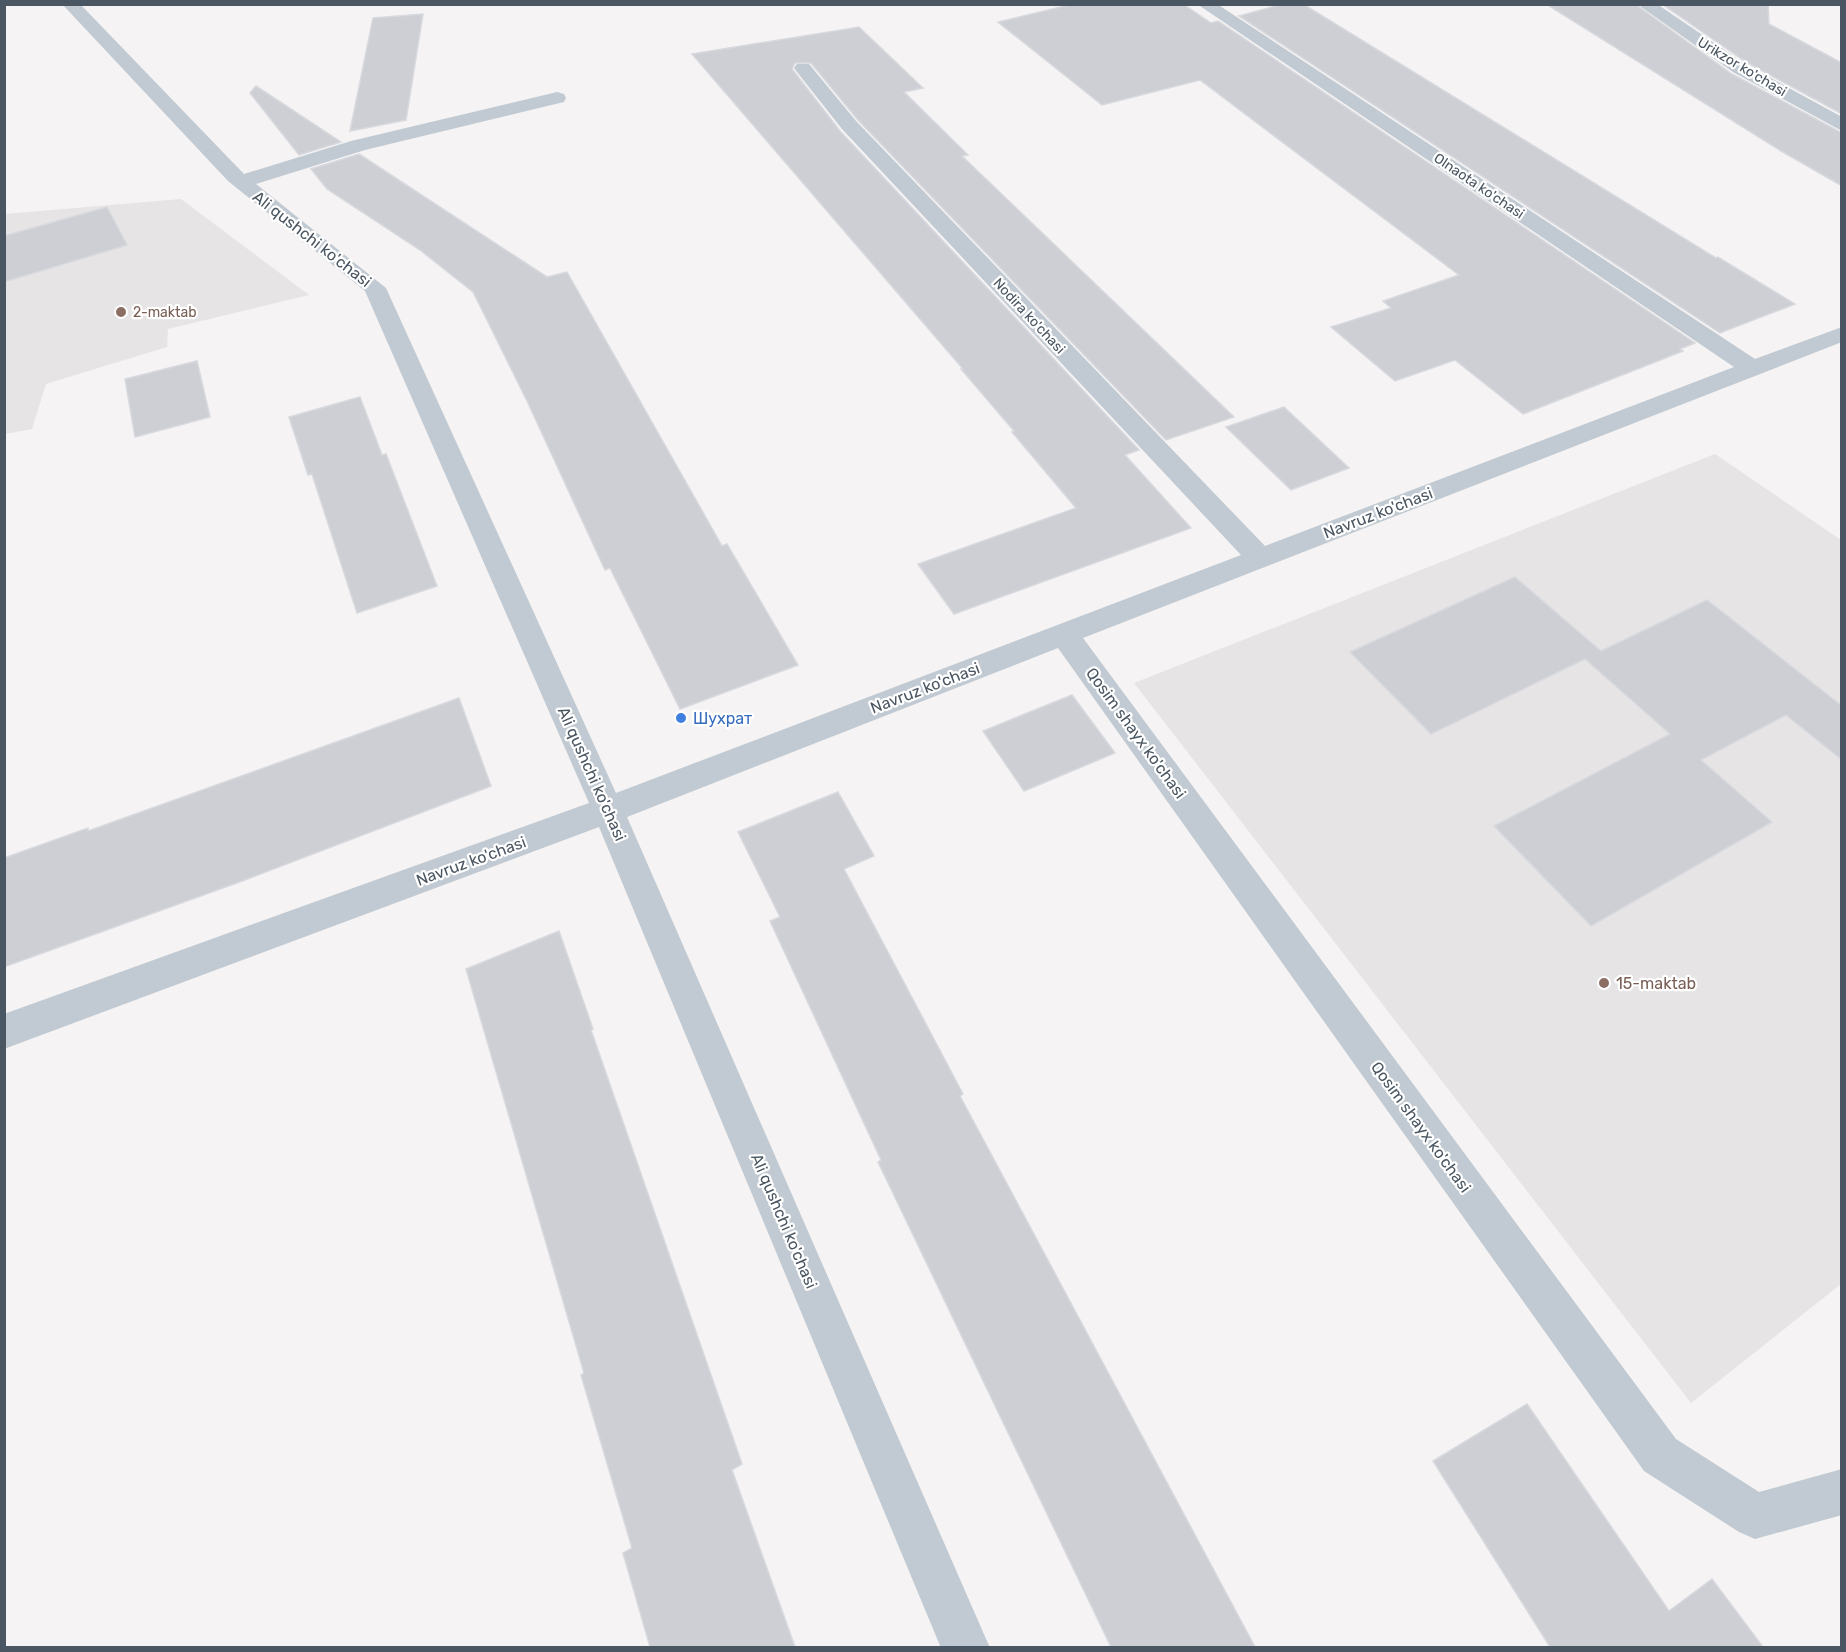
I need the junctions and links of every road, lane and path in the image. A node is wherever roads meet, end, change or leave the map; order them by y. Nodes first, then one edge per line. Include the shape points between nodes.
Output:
1 (70, 4) edge
2 (1205, 4) edge
3 (1645, 4) edge
4 (803, 69) dead end
5 (557, 98) dead end
6 (1842, 125) edge
7 (241, 182) junction
8 (1842, 334) edge
9 (1752, 369) junction
10 (1260, 558) junction
11 (1064, 634) junction
12 (608, 810) junction
13 (4, 1032) edge
14 (1842, 1492) edge
15 (966, 1647) edge

1 - 7 street, Ali qushchi ko'chasi
2 - 9 street, Olnaota ko'chasi
3 - 6 street, Urikzor ko'chasi via 1739,68
4 - 10 street, Nodira ko'chasi via 849,125
5 - 7 street via 303,159
7 - 12 street, Ali qushchi ko'chasi via 375,288
8 - 9 street, Navruz ko'chasi
9 - 10 street, Navruz ko'chasi
10 - 11 street, Navruz ko'chasi
11 - 12 street, Navruz ko'chasi
11 - 14 street, Qosim shayx ko'chasi via 1660,1455 1755,1516
12 - 13 street, Navruz ko'chasi
12 - 15 street, Ali qushchi ko'chasi

